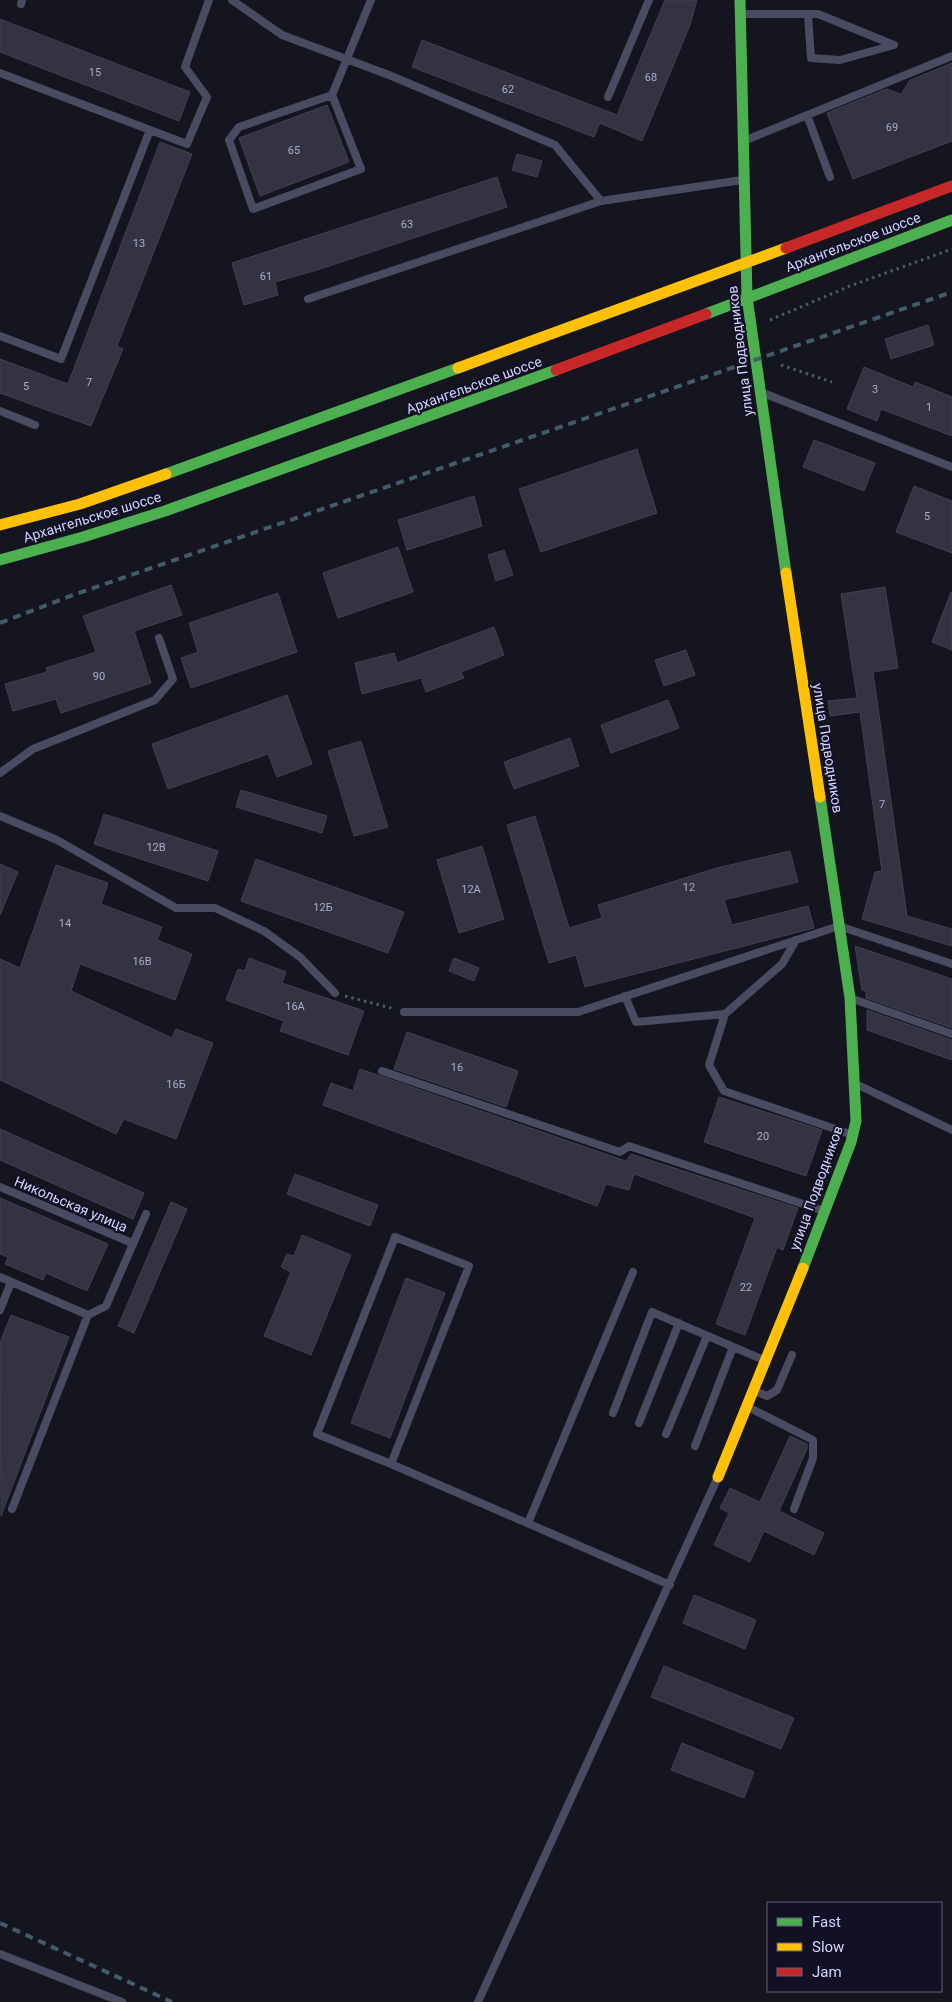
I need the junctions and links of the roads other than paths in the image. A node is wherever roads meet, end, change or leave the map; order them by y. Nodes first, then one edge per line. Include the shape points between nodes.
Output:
1 (209, 0) edge
2 (232, 0) edge
3 (371, 0) edge
4 (649, 0) edge
5 (740, 0) edge
6 (740, 14) junction
7 (808, 15) junction
8 (952, 56) edge
9 (347, 60) junction
10 (0, 73) edge
11 (332, 95) junction
12 (608, 97) dead end
13 (807, 115) junction
14 (150, 130) junction
15 (743, 141) junction
16 (830, 177) dead end
17 (744, 180) junction
18 (952, 186) edge
19 (601, 201) junction
20 (952, 220) edge
21 (747, 262) junction
22 (748, 297) junction
23 (308, 300) dead end
24 (0, 336) edge
25 (759, 391) junction
26 (0, 411) edge
27 (35, 425) dead end
28 (952, 467) edge
29 (0, 525) edge
30 (0, 560) edge
31 (159, 638) dead end
32 (0, 773) edge
33 (0, 816) edge
34 (839, 926) junction
35 (796, 940) junction
36 (952, 964) edge
37 (335, 993) road end
38 (625, 996) junction
39 (850, 998) junction
40 (404, 1012) road end
41 (725, 1014) junction
42 (952, 1034) edge
43 (382, 1071) dead end
44 (854, 1083) junction
45 (952, 1130) edge
46 (852, 1135) junction
47 (0, 1187) edge
48 (825, 1211) junction
49 (146, 1214) dead end
50 (132, 1243) junction
51 (633, 1272) dead end
52 (0, 1277) edge
53 (11, 1282) junction
54 (0, 1310) edge
55 (88, 1315) junction
56 (678, 1323) junction
57 (707, 1336) junction
58 (734, 1347) junction
59 (792, 1355) dead end
60 (766, 1361) junction
61 (754, 1390) junction
62 (747, 1406) junction
63 (613, 1413) dead end
64 (639, 1423) dead end
65 (666, 1434) dead end
66 (695, 1446) dead end
67 (391, 1464) junction
68 (718, 1477) joint
69 (12, 1509) dead end
70 (794, 1509) dead end
71 (528, 1523) junction
72 (670, 1585) junction
73 (0, 1954) edge
74 (122, 2002) edge
75 (478, 2002) edge

1 - 14 lane via 185,67 207,97 187,144
2 - 9 lane via 282,35
3 - 9 lane
4 - 12 lane
5 - 6 main road, улица Подводников
6 - 7 lane
6 - 15 main road, улица Подводников
7 - 7 lane via 818,14 894,45 840,60 811,58
8 - 13 lane
9 - 11 lane
9 - 19 lane via 555,145
10 - 14 lane
11 - 11 lane via 360,169 253,209 229,140 238,127
13 - 15 lane
13 - 16 lane
14 - 24 lane via 61,359
15 - 17 main road, улица Подводников
17 - 19 lane
17 - 21 main road, улица Подводников
18 - 21 main road, Архангельское шоссе
19 - 23 lane
20 - 22 main road, Архангельское шоссе
21 - 22 main road, улица Подводников
21 - 29 main road, Архангельское шоссе via 130,486 40,516
22 - 25 main road, улица Подводников
22 - 30 main road, Архангельское шоссе via 443,413 55,547
25 - 28 lane
25 - 34 main road, улица Подводников
26 - 27 lane
31 - 32 lane via 173,679 155,700 33,749
33 - 37 lane via 57,840 176,908 216,908 264,930 300,957
34 - 35 lane
34 - 36 lane
34 - 39 main road, улица Подводников
35 - 38 lane
35 - 41 lane via 782,964
38 - 40 lane via 578,1012
38 - 41 lane via 636,1022
39 - 42 lane
39 - 44 main road, улица Подводников
41 - 46 lane via 709,1064 724,1091
43 - 48 lane via 620,1152 629,1146
44 - 45 lane
44 - 46 main road, улица Подводников via 856,1121
46 - 48 main road, улица Подводников
47 - 50 lane, Никольская улица
48 - 60 main road, улица Подводников
49 - 50 lane
50 - 55 lane via 106,1306
51 - 71 lane
52 - 53 lane
53 - 54 lane
53 - 55 lane
55 - 69 lane
56 - 57 lane
56 - 63 lane via 652,1312
56 - 64 lane
57 - 58 lane
57 - 65 lane
58 - 60 lane
58 - 66 lane
59 - 61 lane via 777,1390 767,1396
60 - 61 main road, улица Подводников
61 - 62 main road, улица Подводников
62 - 68 main road, улица Подводников
62 - 70 lane via 813,1440 813,1458
67 - 67 lane via 469,1266 395,1237 317,1434
67 - 71 lane
68 - 72 lane
71 - 72 lane
72 - 75 lane
73 - 74 lane

